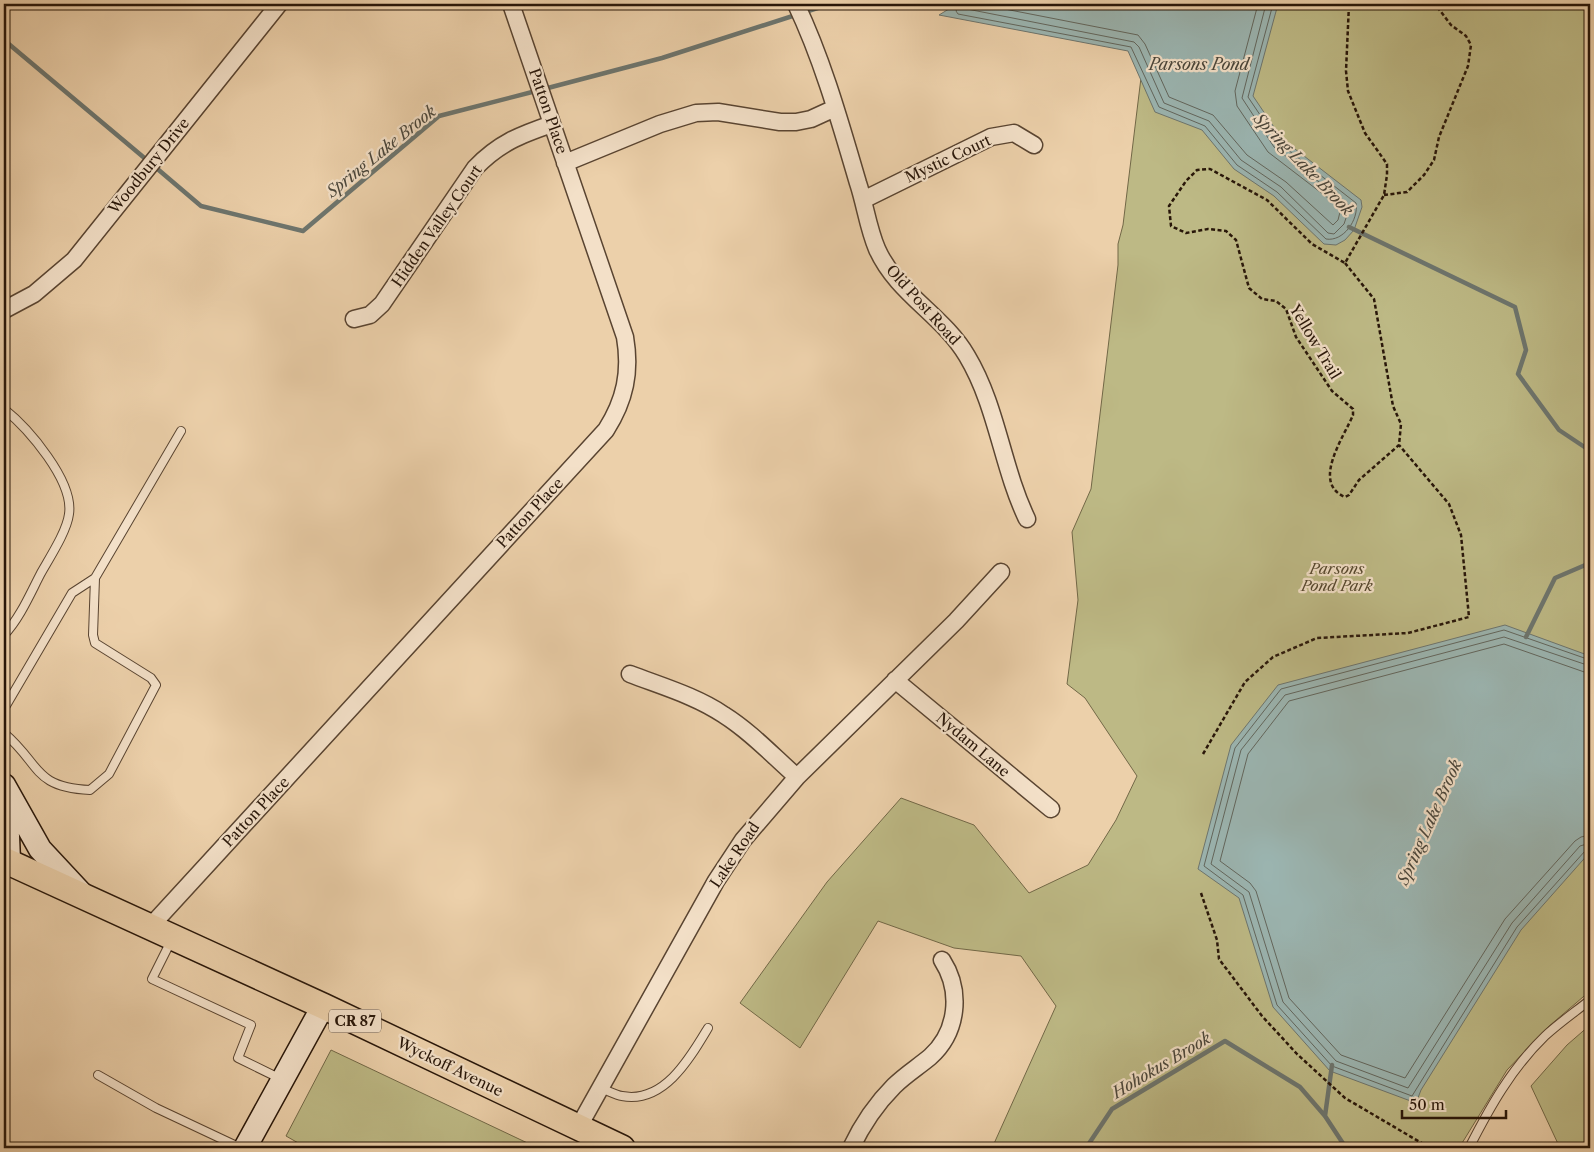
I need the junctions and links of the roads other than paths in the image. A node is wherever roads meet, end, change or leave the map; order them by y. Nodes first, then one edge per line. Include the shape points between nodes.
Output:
1 (279, 4) edge
2 (511, 4) edge
3 (796, 4) edge
4 (835, 108) junction
5 (552, 124) junction
6 (1034, 145) dead end
7 (566, 163) junction
8 (863, 200) junction
9 (4, 310) edge
10 (354, 319) dead end
11 (4, 409) edge
12 (181, 431) dead end
13 (1027, 519) dead end
14 (1001, 572) dead end
15 (95, 578) junction
16 (4, 635) edge
17 (630, 674) dead end
18 (895, 680) junction
19 (4, 709) edge
20 (4, 733) edge
21 (797, 777) junction
22 (4, 785) edge
23 (1051, 809) dead end
24 (4, 814) edge
25 (7, 861) edge
26 (87, 899) junction
27 (150, 928) junction
28 (172, 939) junction
29 (942, 960) dead end
30 (1590, 1000) edge
31 (323, 1006) junction
32 (708, 1028) dead end
33 (98, 1075) dead end
34 (282, 1080) junction
35 (600, 1088) junction
36 (578, 1128) junction
37 (241, 1148) edge
38 (245, 1148) edge
39 (622, 1148) edge
40 (850, 1148) edge
41 (1469, 1148) edge

1 - 9 street, Woodbury Drive via 74,260 34,294
2 - 5 street, Patton Place
3 - 4 street, Old Post Road
4 - 7 street via 796,122 718,112 696,113 660,124
4 - 8 street, Old Post Road
5 - 7 street, Patton Place
5 - 10 street, Hidden Valley Court via 517,136 489,154 475,168 382,304 370,315
6 - 8 street, Mystic Court via 1014,133 991,137
7 - 27 street, Patton Place via 625,337 628,373 625,393 617,412 606,430
8 - 13 street, Old Post Road via 876,246 885,264 895,279 953,338 975,371 1015,494
11 - 16 lane via 41,449 63,481 70,514 31,593
12 - 15 lane
14 - 18 street, Lake Road
15 - 19 lane via 72,593
15 - 20 lane via 95,644 152,678 156,685 109,774 90,790 68,789 46,780
17 - 21 street via 701,702 724,715 746,730
18 - 21 street, Lake Road
18 - 23 street, Nydam Lane
21 - 35 street, Lake Road via 743,840 716,881
22 - 26 main road, Wyckoff Avenue / CR 87 via 40,849
24 - 25 main road, Wyckoff Avenue / CR 87 via 8,836
25 - 26 main road, Wyckoff Avenue / CR 87
26 - 27 main road, Wyckoff Avenue / CR 87
27 - 28 main road, Wyckoff Avenue / CR 87
28 - 31 main road, Wyckoff Avenue / CR 87
28 - 34 lane via 152,979 251,1026 238,1058
29 - 40 street via 953,982 955,998 949,1031 930,1057 895,1084 876,1105
30 - 41 lane via 1547,1034 1527,1055 1506,1081
31 - 34 main road
31 - 36 main road, Wyckoff Avenue / CR 87
32 - 35 lane via 670,1081 658,1091 623,1096
33 - 37 lane via 156,1108
34 - 38 main road
35 - 36 street, Lake Road
36 - 39 main road, Wyckoff Avenue / CR 87

